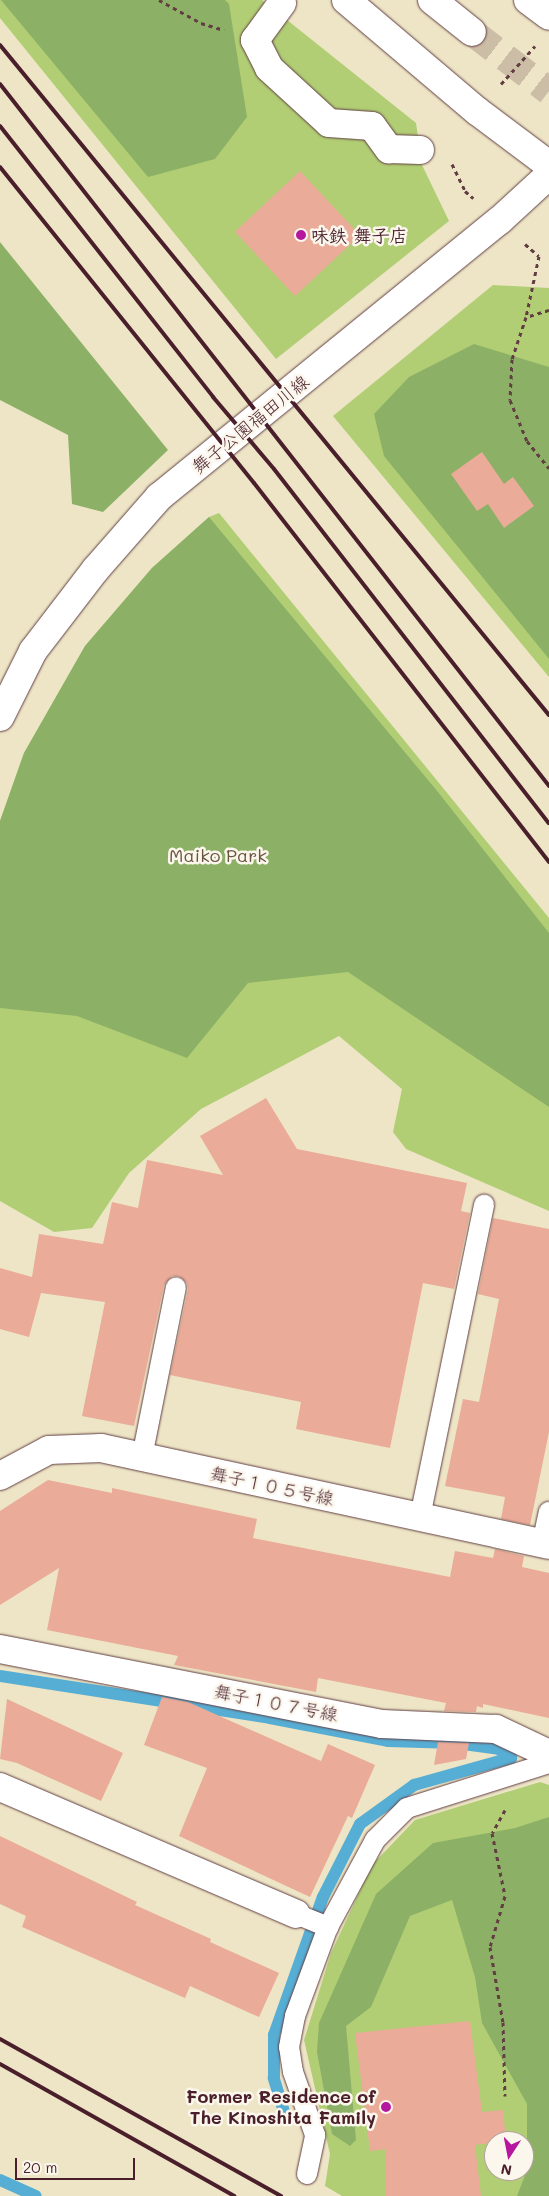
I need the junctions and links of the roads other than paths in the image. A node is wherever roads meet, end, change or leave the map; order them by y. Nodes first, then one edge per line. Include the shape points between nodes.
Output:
1 (346, 0) edge
2 (432, 0) edge
3 (528, 0) edge
4 (282, 3) dead end
5 (549, 16) edge
6 (472, 32) tunnel mouth
7 (420, 150) dead end
8 (549, 165) edge
9 (549, 175) edge
10 (0, 717) edge
11 (484, 1204) dead end
12 (176, 1287) dead end
13 (142, 1458) junction
14 (0, 1476) edge
15 (549, 1512) edge
16 (420, 1518) junction
17 (545, 1545) edge
18 (0, 1649) edge
19 (549, 1754) edge
20 (549, 1763) edge
21 (0, 1787) edge
22 (314, 1921) junction
23 (307, 2174) dead end

1 - 8 main road via 477,111
2 - 6 main road
3 - 5 main road
4 - 7 main road via 255,40 269,68 329,123 372,126 390,149
9 - 10 main road, 舞子公園福田川線 via 499,221 159,497 96,569 34,651
11 - 16 lane
12 - 13 lane
13 - 14 main road, 舞子１０５号線 via 101,1448 49,1450
13 - 16 main road, 舞子１０５号線
15 - 17 lane
16 - 17 main road, 舞子１０５号線
18 - 19 main road, 舞子１０７号線 via 382,1724 496,1729
20 - 22 lane via 407,1808 375,1840
21 - 22 main road
22 - 23 lane via 289,2047 293,2072 315,2135

